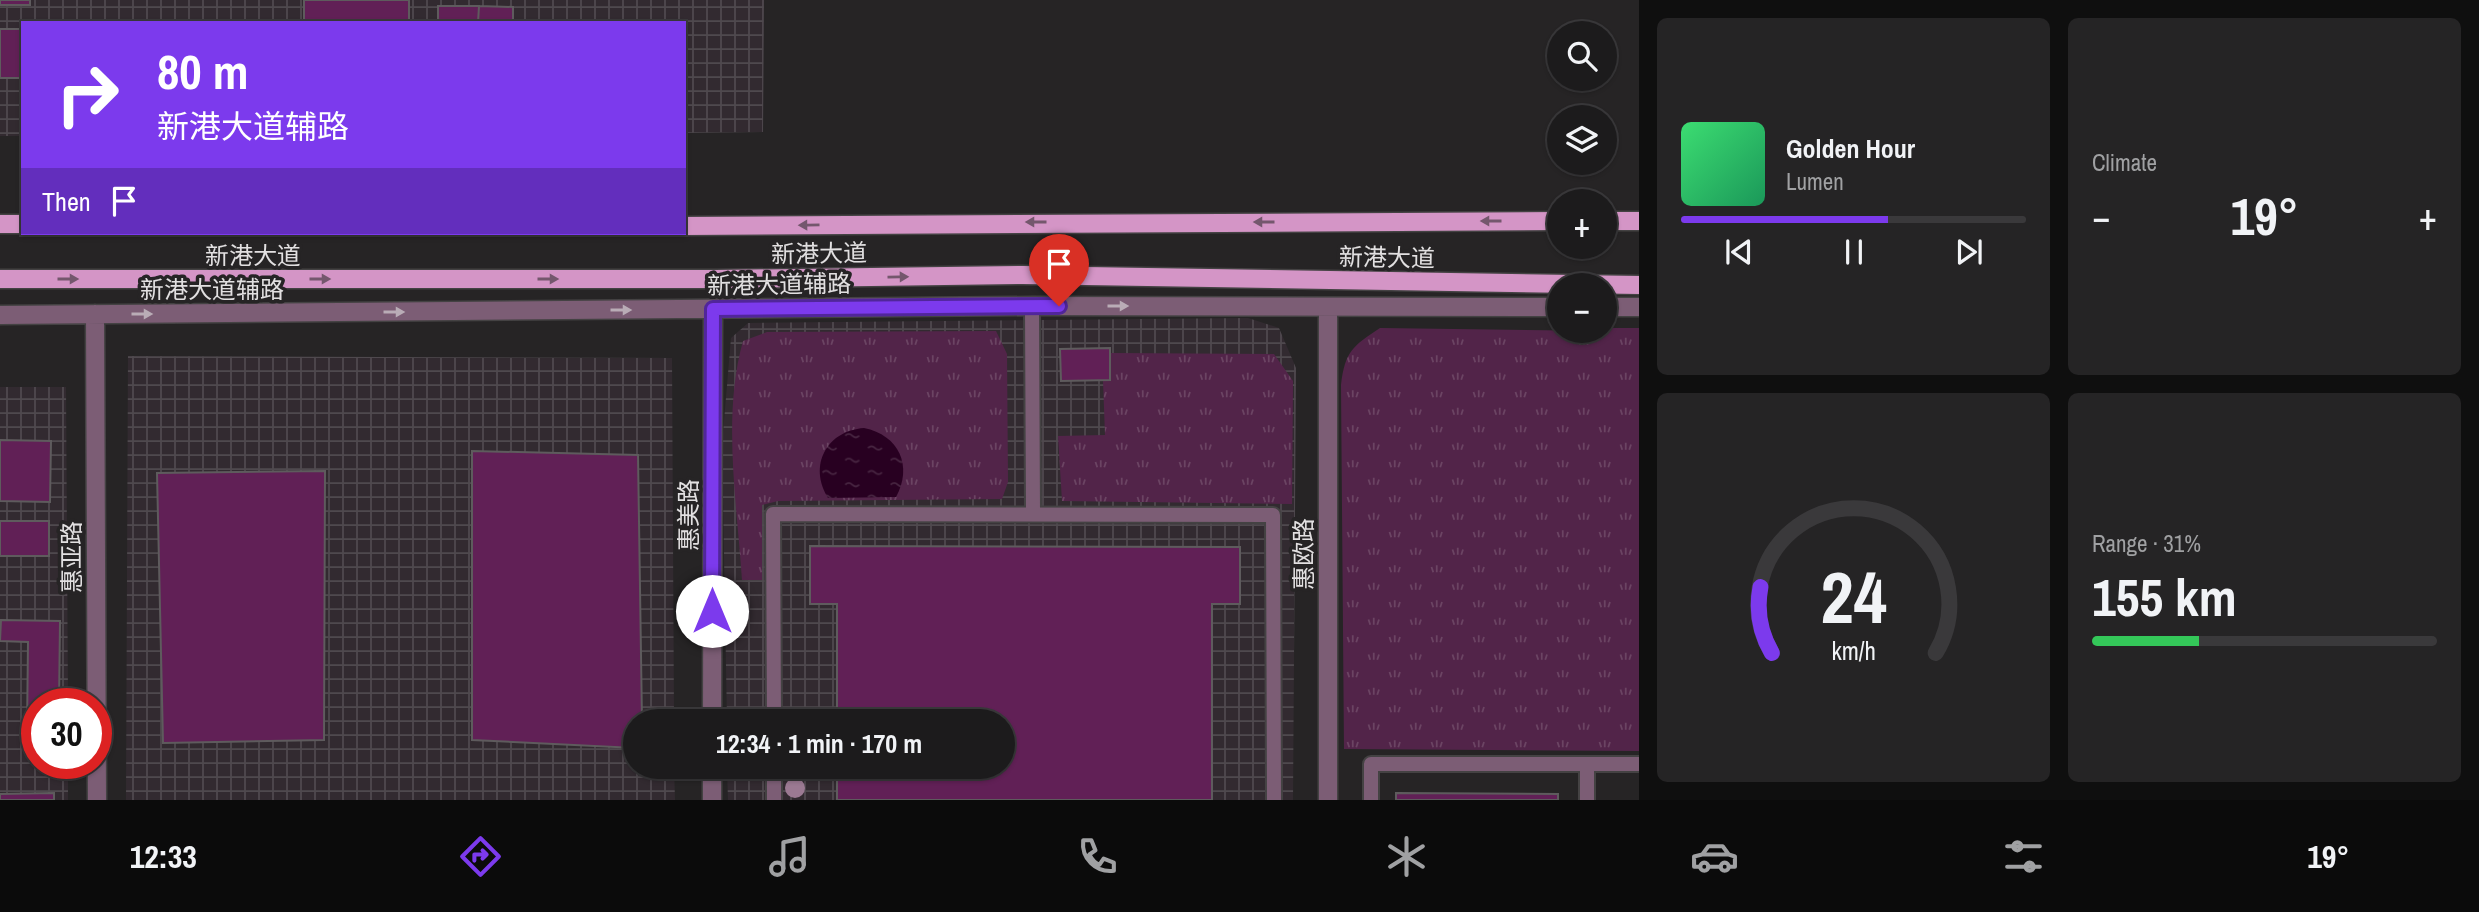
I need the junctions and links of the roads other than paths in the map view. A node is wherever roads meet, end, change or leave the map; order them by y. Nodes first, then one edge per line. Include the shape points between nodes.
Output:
1 (1547, 221) edge
2 (1617, 221) edge
3 (1639, 221) edge
4 (0, 224) edge
5 (21, 224) edge
6 (686, 226) edge
7 (0, 279) edge
8 (1639, 285) edge
9 (1032, 306) junction
10 (1328, 307) junction
11 (1547, 307) edge
12 (1617, 307) edge
13 (1639, 307) edge
14 (713, 309) junction
15 (0, 314) edge
16 (95, 314) junction
17 (1033, 514) junction
18 (712, 709) edge
19 (774, 709) edge
20 (1587, 764) junction
21 (1639, 764) edge
22 (712, 779) edge
23 (774, 779) edge
24 (97, 800) edge
25 (712, 800) edge
26 (774, 800) edge
27 (1274, 800) edge
28 (1328, 800) edge
29 (1371, 800) edge
30 (1587, 800) edge

1 -> 6 main road, 新港大道
2 - 3 main road
4 - 5 main road
7 -> 8 main road, 新港大道 via 1023,275
9 -> 10 street, 新港大道辅路
9 - 14 street, 新港大道辅路
9 - 17 lane
10 - 11 street, 新港大道辅路
10 - 28 street, 惠欧路
12 - 13 street
16 -> 14 street, 新港大道辅路
14 - 18 street, 惠美路
15 - 16 street, 新港大道辅路
16 - 24 street, 惠亚路
17 - 19 lane via 773,514
17 - 27 lane via 1273,514
20 - 21 lane
20 - 29 lane via 1371,764
20 - 30 lane
22 - 25 street
23 - 26 lane

